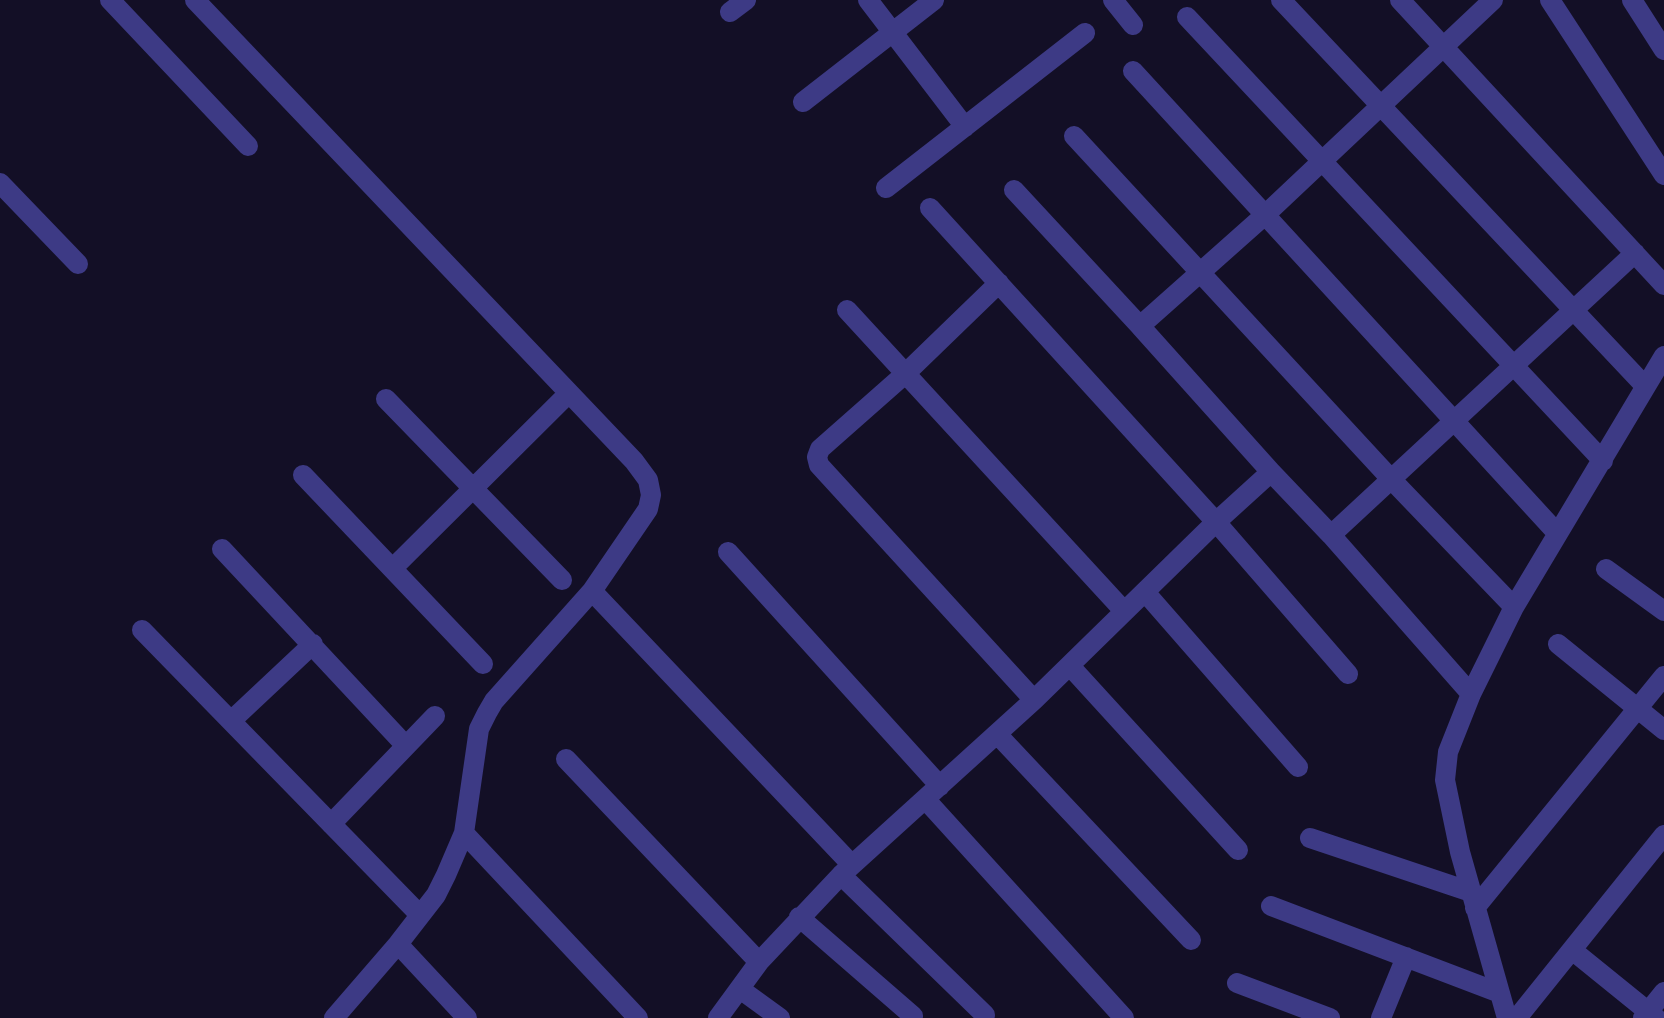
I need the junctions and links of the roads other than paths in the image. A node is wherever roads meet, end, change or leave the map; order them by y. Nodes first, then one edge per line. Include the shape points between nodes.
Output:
1 (111, 0) edge
2 (195, 0) edge
3 (868, 0) edge
4 (934, 0) edge
5 (1113, 0) edge
6 (1281, 0) edge
7 (1400, 0) edge
8 (1493, 0) edge
9 (1550, 0) edge
10 (1632, 0) edge
11 (1187, 17) dead end
12 (1133, 25) dead end
13 (892, 32) junction
14 (1085, 33) dead end
15 (1443, 46) junction
16 (1664, 50) edge
17 (1133, 71) dead end
18 (803, 102) dead end
19 (1380, 106) junction
20 (965, 127) junction
21 (1074, 136) dead end
22 (248, 146) dead end
23 (1322, 161) junction
24 (1664, 175) edge
25 (0, 183) edge
26 (886, 188) dead end
27 (1014, 190) dead end
28 (930, 208) dead end
29 (1266, 214) junction
30 (1635, 253) junction
31 (78, 264) dead end
32 (1202, 271) junction
33 (999, 283) junction
34 (1664, 285) edge
35 (847, 310) dead end
36 (1573, 310) junction
37 (1140, 326) junction
38 (1664, 356) edge
39 (1513, 366) junction
40 (905, 374) junction
41 (1645, 386) junction
42 (569, 393) junction
43 (386, 399) dead end
44 (1453, 422) junction
45 (1603, 461) junction
46 (1271, 472) junction
47 (303, 475) dead end
48 (1391, 479) junction
49 (473, 487) junction
50 (1216, 522) junction
51 (1557, 533) junction
52 (1331, 535) junction
53 (222, 549) dead end
54 (728, 552) dead end
55 (393, 568) junction
56 (1606, 569) dead end
57 (562, 580) dead end
58 (592, 591) junction
59 (1145, 592) junction
60 (1514, 607) junction
61 (1124, 611) junction
62 (1664, 611) edge
63 (142, 630) dead end
64 (313, 644) junction
65 (1558, 644) dead end
66 (483, 664) dead end
67 (1070, 666) junction
68 (1348, 674) dead end
69 (1664, 676) edge
70 (1471, 694) junction
71 (1034, 700) junction
72 (1638, 708) junction
73 (435, 716) dead end
74 (231, 721) junction
75 (1664, 730) edge
76 (997, 734) junction
77 (406, 746) junction
78 (566, 759) dead end
79 (1298, 767) dead end
80 (933, 793) junction
81 (331, 824) junction
82 (464, 833) junction
83 (1664, 835) edge
84 (1310, 838) dead end
85 (1238, 850) dead end
86 (847, 870) junction
87 (1473, 900) junction
88 (1271, 906) dead end
89 (420, 915) junction
90 (799, 917) junction
91 (1191, 940) dead end
92 (398, 944) junction
93 (1572, 950) junction
94 (1406, 957) junction
95 (759, 962) junction
96 (1237, 983) dead end
97 (740, 989) junction
98 (1497, 992) junction
99 (1664, 992) edge
100 (985, 1015) dead end
101 (913, 1016) edge
102 (1649, 1016) edge
103 (334, 1018) edge
104 (467, 1018) edge
105 (638, 1018) edge
106 (718, 1018) edge
107 (780, 1018) edge
108 (1124, 1018) edge
109 (1330, 1018) edge
110 (1381, 1018) edge
111 (1507, 1018) edge
112 (1517, 1018) edge

1 - 22 street
2 - 42 street
3 - 13 street
4 - 13 street
5 - 12 street
6 - 19 street
7 - 15 street
8 - 15 street
9 - 24 street
10 - 16 street
11 - 23 street
13 - 18 street
13 - 20 street
14 - 20 street
15 - 19 street
15 - 30 street
17 - 29 street
19 - 23 street
19 - 36 street
20 - 26 street
21 - 32 street
23 - 29 street
23 - 39 street
25 - 31 street
27 - 37 street
28 - 33 street
29 - 32 street
29 - 44 street
30 - 34 street
30 - 36 street
32 - 37 street
32 - 48 street
33 - 40 street
33 - 50 street
35 - 40 street
36 - 39 street
36 - 41 street
37 - 46 street
38 - 41 street
39 - 44 street
39 - 45 street
40 - 61 street
40 - 71 street via 820,449 819,465
41 - 45 street
42 - 49 street
42 - 58 street via 642,470 651,495 648,509
43 - 49 street
44 - 48 street
44 - 51 street
45 - 51 street
46 - 50 street
46 - 52 street
47 - 55 street
48 - 52 street
48 - 60 street
49 - 55 street
49 - 57 street
50 - 59 street
50 - 68 street
51 - 60 street
52 - 70 street
53 - 64 street
54 - 80 street
55 - 66 street
56 - 62 street
58 - 82 street via 487,713 479,729
58 - 86 street
59 - 61 street
59 - 79 street
60 - 70 street
61 - 67 street
63 - 74 street
64 - 74 street
64 - 77 street
65 - 72 street
67 - 71 street
67 - 85 street
69 - 72 street
70 - 87 street via 1445,765
71 - 76 street
72 - 75 street
72 - 87 street
73 - 77 street
74 - 81 street
76 - 80 street
76 - 91 street
77 - 81 street
78 - 95 street
80 - 86 street
80 - 108 street
81 - 89 street
82 - 89 street
82 - 105 street
83 - 93 street
84 - 87 street
86 - 90 street
86 - 100 street
87 - 98 street
88 - 94 street
89 - 92 street
90 - 95 street
90 - 101 street
92 - 103 street
92 - 104 street
93 - 102 street
93 - 112 street
94 - 98 street
94 - 110 street
95 - 97 street
96 - 109 street
97 - 106 street
97 - 107 street
98 - 111 street
99 - 102 street

